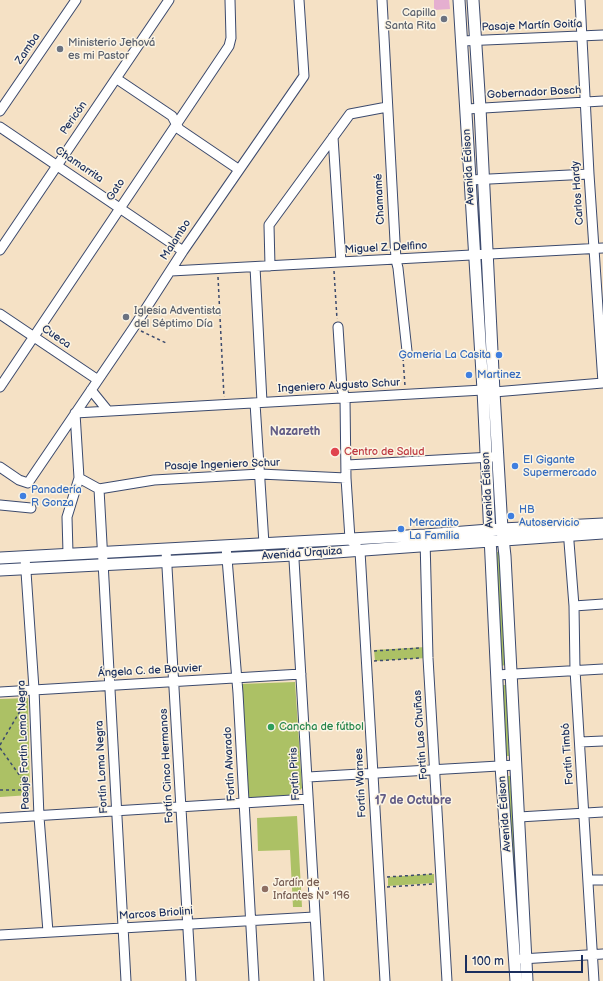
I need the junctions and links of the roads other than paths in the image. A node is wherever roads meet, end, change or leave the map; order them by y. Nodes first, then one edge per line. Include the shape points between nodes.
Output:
1 (76, 0) edge
2 (169, 0) edge
3 (230, 0) edge
4 (299, 0) edge
5 (382, 0) edge
6 (459, 0) edge
7 (473, 0) edge
8 (580, 0) edge
9 (603, 35) edge
10 (581, 36) junction
11 (476, 40) junction
12 (462, 41) junction
13 (117, 79) junction
14 (603, 101) edge
15 (585, 102) junction
16 (387, 107) junction
17 (466, 108) junction
18 (480, 108) junction
19 (0, 111) edge
20 (177, 123) junction
21 (0, 127) edge
22 (333, 136) junction
23 (56, 164) junction
24 (238, 169) junction
25 (589, 174) junction
26 (484, 179) junction
27 (470, 180) junction
28 (119, 208) junction
29 (598, 248) edge
30 (0, 250) edge
31 (183, 250) junction
32 (486, 255) junction
33 (474, 256) junction
34 (396, 260) junction
35 (337, 263) junction
36 (270, 266) junction
37 (255, 267) junction
38 (170, 271) junction
39 (0, 314) edge
40 (338, 327) road end
41 (34, 337) junction
42 (407, 351) road end
43 (98, 380) junction
44 (603, 383) edge
45 (0, 387) edge
46 (91, 390) junction
47 (488, 391) junction
48 (346, 398) junction
49 (259, 403) junction
50 (108, 411) junction
51 (75, 413) junction
52 (492, 457) junction
53 (347, 465) junction
54 (0, 467) edge
55 (260, 474) junction
56 (79, 478) junction
57 (346, 478) junction
58 (99, 489) junction
59 (0, 505) edge
60 (31, 508) dead end
61 (603, 524) edge
62 (496, 529) junction
63 (569, 531) junction
64 (603, 534) edge
65 (425, 535) junction
66 (350, 539) junction
67 (504, 541) junction
68 (491, 542) junction
69 (293, 543) junction
70 (264, 544) junction
71 (226, 546) junction
72 (426, 547) junction
73 (166, 550) junction
74 (360, 551) junction
75 (101, 552) junction
76 (68, 553) junction
77 (294, 556) junction
78 (25, 557) junction
79 (0, 558) edge
80 (226, 559) junction
81 (166, 562) junction
82 (104, 565) junction
83 (26, 569) junction
84 (0, 570) edge
85 (603, 604) edge
86 (574, 606) junction
87 (603, 669) edge
88 (575, 670) junction
89 (301, 674) junction
90 (511, 674) junction
91 (497, 675) junction
92 (237, 679) junction
93 (174, 682) junction
94 (109, 685) junction
95 (34, 689) junction
96 (0, 692) edge
97 (603, 741) edge
98 (580, 742) junction
99 (516, 765) junction
100 (501, 766) junction
101 (436, 770) junction
102 (372, 773) junction
103 (308, 776) junction
104 (308, 799) junction
105 (245, 803) junction
106 (181, 807) junction
107 (116, 811) junction
108 (584, 812) junction
109 (603, 812) edge
110 (39, 817) junction
111 (519, 817) junction
112 (0, 818) edge
113 (588, 880) junction
114 (603, 880) edge
115 (314, 917) junction
116 (250, 921) junction
117 (188, 923) junction
118 (123, 928) junction
119 (48, 932) junction
120 (0, 935) edge
121 (592, 954) junction
122 (603, 954) edge
123 (520, 959) junction
124 (126, 981) edge
125 (191, 981) edge
126 (254, 981) edge
127 (319, 981) edge
128 (385, 981) edge
129 (447, 981) edge
130 (516, 981) edge
131 (527, 981) edge
132 (594, 981) edge

1 - 19 street, Zamba
2 - 13 street, Pericón
3 - 20 street, Gato via 229,46
4 - 24 street, Malambo via 304,76
5 - 16 street, Chamamé
6 - 12 main road, Avenida Édison
7 - 11 main road, Avenida Édison
8 - 10 street, Carlos Hardy
9 - 10 street, Pasaje Martín Goitía
10 - 11 street, Pasaje Martín Goitía
10 - 15 street, Carlos Hardy
11 - 12 street, Pasaje Martín Goitía
11 - 18 main road, Avenida Édison
12 - 17 main road, Avenida Édison
13 - 20 street via 172,116
13 - 23 street, Pericón
14 - 15 street, Gobernador Bosch
15 - 18 street, Gobernador Bosch
15 - 25 street, Carlos Hardy
16 - 22 street via 350,114
16 - 34 street, Chamamé
17 - 18 street, Gobernador Bosch
17 - 27 main road, Avenida Édison
18 - 26 main road, Avenida Édison
20 - 24 street via 179,129
20 - 28 street, Gato
21 - 23 street, Chamarrita
22 - 35 street
22 - 36 street via 269,225
23 - 28 street, Chamarrita
23 - 30 street, Pericón
24 - 31 street, Malambo
25 - 26 street
25 - 29 street, Carlos Hardy
26 - 27 street
26 - 32 main road, Avenida Édison
27 - 33 main road, Avenida Édison
28 - 31 street, Chamarrita
28 - 41 street, Gato
29 - 32 street, Miguel Z. Delfino
29 - 44 street, Carlos Hardy
31 - 38 street, Malambo
32 - 33 street, Miguel Z. Delfino
32 - 47 main road, Avenida Édison
33 - 34 street, Miguel Z. Delfino
33 - 47 main road, Avenida Édison
34 - 35 street, Miguel Z. Delfino
34 - 42 street, Chamamé
35 - 36 street, Miguel Z. Delfino
36 - 37 street, Miguel Z. Delfino
37 - 38 street, Miguel Z. Delfino
37 - 49 street
38 - 43 street, Malambo
39 - 41 street, Cueca
40 - 48 street via 342,389
41 - 43 street, Cueca
41 - 45 street, Gato
43 - 46 street, Malambo
44 - 47 street, Ingeniero Augusto Schur
46 - 50 street
46 - 51 street, Malambo
47 - 48 street, Ingeniero Augusto Schur
47 - 52 main road, Avenida Édison
48 - 49 street, Ingeniero Augusto Schur
48 - 53 street
49 - 50 street, Ingeniero Augusto Schur
49 - 55 street
50 - 51 street, Ingeniero Augusto Schur
51 - 54 street, Malambo via 28,483
51 - 56 street
52 - 53 street
52 - 62 main road, Avenida Édison
53 - 57 street
55 - 57 street, Pasaje Ingeniero Schur
55 - 58 street, Pasaje Ingeniero Schur via 154,480
55 - 70 street
56 - 58 street
56 - 76 street via 66,518
57 - 66 street
58 - 75 street, Fortín Loma Negra
59 - 60 street
61 - 63 main road, Avenida Urquiza
62 - 63 main road, Avenida Urquiza
62 - 65 main road, Avenida Urquiza
62 - 67 main road, Avenida Édison
62 - 68 main road, Avenida Édison
63 - 64 main road, Avenida Urquiza
63 - 67 main road, Avenida Urquiza
63 - 86 street, Fortín Timbó
65 - 66 main road, Avenida Urquiza
65 - 72 street, Fortín Las Chuñas
66 - 69 main road, Avenida Urquiza
66 - 74 street
67 - 68 main road, Avenida Urquiza
67 - 90 main road, Avenida Édison
68 - 72 main road, Avenida Urquiza
68 - 91 main road, Avenida Édison
69 - 70 main road, Avenida Urquiza
69 - 77 street, Fortín Piris
70 - 71 main road, Avenida Urquiza
71 - 73 main road, Avenida Urquiza
71 - 80 street, Fortín Alvarado
72 - 74 main road, Avenida Urquiza
72 - 101 street, Fortín Las Chuñas via 428,658
73 - 75 main road, Avenida Urquiza
73 - 81 street, Fortín Cinco Hermanos
74 - 77 main road, Avenida Urquiza
74 - 102 street, Fortín Warnes
75 - 76 main road, Avenida Urquiza
75 - 82 street, Fortín Loma Negra
76 - 78 main road, Avenida Urquiza
77 - 80 main road, Avenida Urquiza
77 - 89 street, Fortín Piris
78 - 79 main road, Avenida Urquiza
78 - 83 street, Pasaje Fortín Loma Negra
80 - 81 main road, Avenida Urquiza
80 - 92 street, Fortín Alvarado
81 - 82 main road, Avenida Urquiza
81 - 93 street, Fortín Cinco Hermanos
82 - 83 main road, Avenida Urquiza
82 - 94 street, Fortín Loma Negra
83 - 84 main road, Avenida Urquiza
83 - 95 street, Pasaje Fortín Loma Negra
85 - 86 street
86 - 88 street, Fortín Timbó
87 - 88 street
88 - 90 street
88 - 98 street, Fortín Timbó
89 - 92 street, Ángela C. de Bouvier
89 - 103 street, Fortín Piris
90 - 91 street
90 - 99 main road, Avenida Édison
91 - 100 main road, Avenida Édison
92 - 93 street, Ángela C. de Bouvier
92 - 105 street, Fortín Alvarado
93 - 94 street, Ángela C. de Bouvier
93 - 106 street, Fortín Cinco Hermanos
94 - 95 street, Ángela C. de Bouvier
94 - 107 street, Fortín Loma Negra
95 - 96 street, Ángela C. de Bouvier
95 - 110 street, Pasaje Fortín Loma Negra
97 - 98 street
98 - 108 street, Fortín Timbó
99 - 100 street
99 - 111 main road, Avenida Édison
100 - 101 street
100 - 123 main road, Avenida Édison
101 - 102 street
101 - 129 street, Fortín Las Chuñas
102 - 103 street
102 - 128 street, Fortín Warnes
103 - 104 street, Fortín Piris
104 - 105 street
104 - 115 street, Fortín Piris
105 - 106 street
105 - 116 street, Fortín Alvarado
106 - 107 street
106 - 117 street, Fortín Cinco Hermanos
107 - 110 street
107 - 118 street, Fortín Loma Negra
108 - 109 street
108 - 111 street
108 - 113 street, Fortín Timbó
110 - 112 street
110 - 119 street, Pasaje Fortín Loma Negra
111 - 123 main road, Avenida Édison
113 - 114 street
113 - 121 street, Fortín Timbó
115 - 116 street, Marcos Briolini
115 - 127 street, Fortín Piris
116 - 117 street, Marcos Briolini
116 - 126 street, Fortín Alvarado
117 - 118 street, Marcos Briolini
117 - 125 street, Fortín Cinco Hermanos
118 - 119 street, Marcos Briolini
118 - 124 street, Fortín Loma Negra
119 - 120 street, Marcos Briolini
121 - 122 street
121 - 123 street
121 - 132 street, Fortín Timbó
123 - 130 main road, Avenida Édison
123 - 131 main road, Avenida Édison

